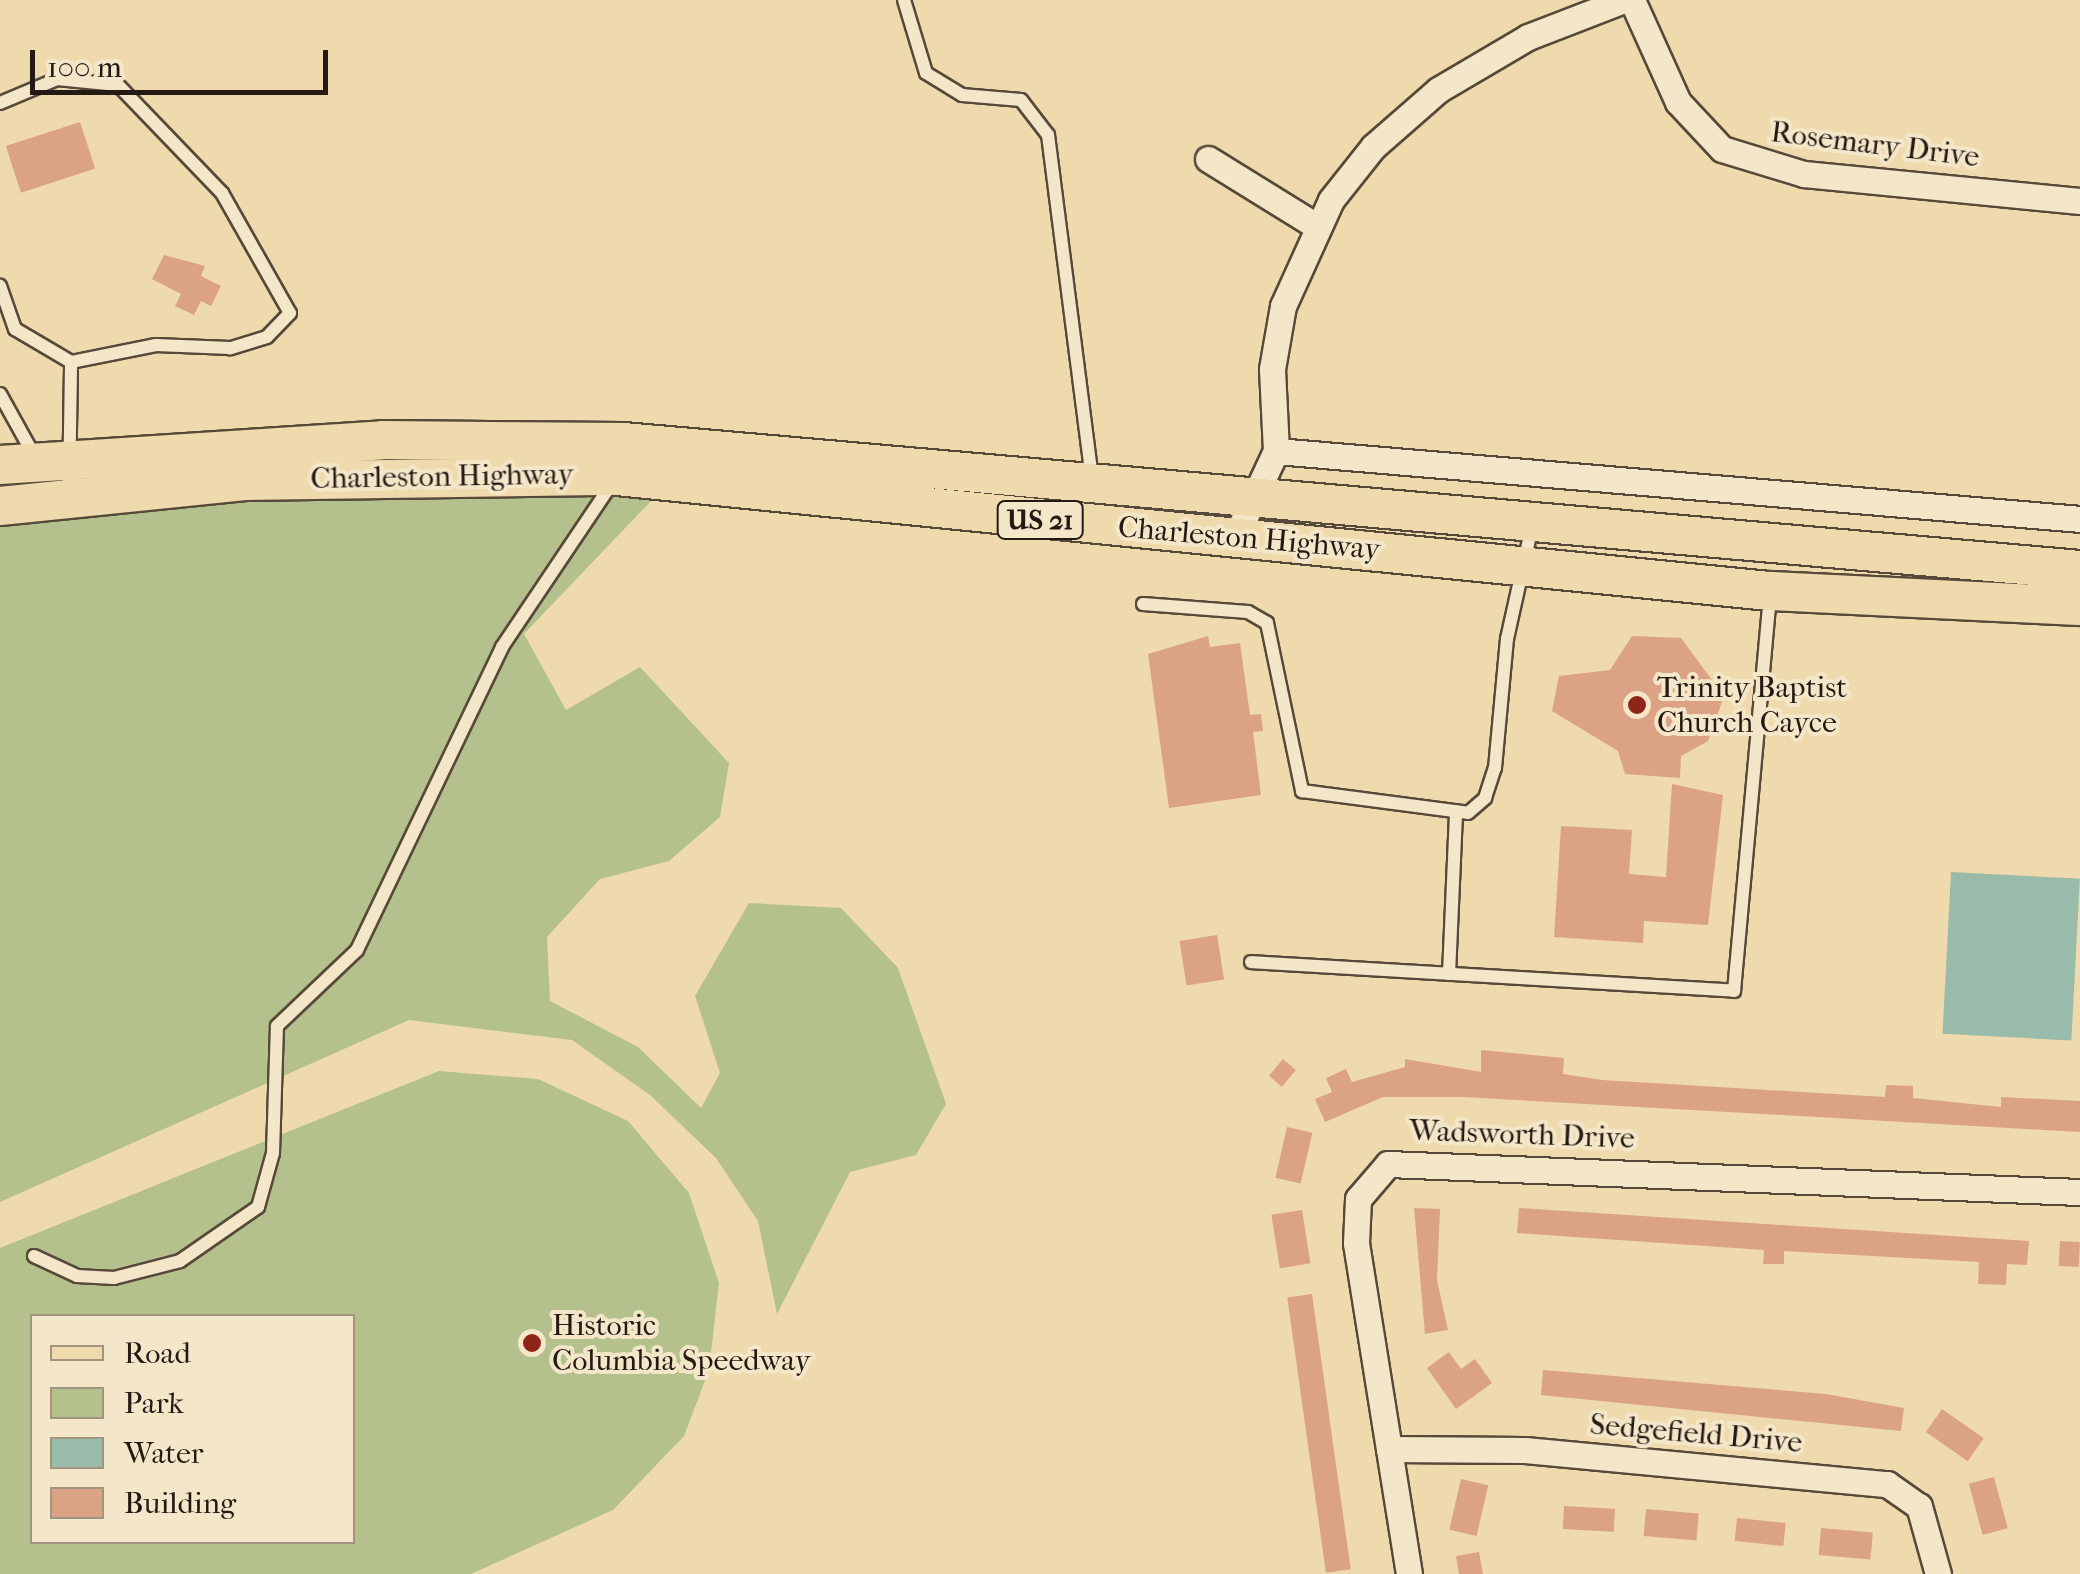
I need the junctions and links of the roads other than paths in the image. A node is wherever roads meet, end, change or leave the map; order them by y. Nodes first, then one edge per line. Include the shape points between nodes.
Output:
1 (904, 0) edge
2 (1624, 0) edge
3 (1632, 0) edge
4 (1561, 11) edge
5 (0, 103) edge
6 (1208, 159) dead end
7 (2080, 202) edge
8 (1315, 225) junction
9 (0, 286) edge
10 (71, 362) junction
11 (0, 394) edge
12 (1276, 450) junction
13 (620, 459) junction
14 (0, 464) edge
15 (59, 478) junction
16 (1092, 486) junction
17 (1256, 496) junction
18 (0, 506) edge
19 (2080, 519) edge
20 (1533, 524) junction
21 (1094, 526) junction
22 (1235, 538) junction
23 (1526, 563) junction
24 (2080, 570) edge
25 (1770, 591) junction
26 (1143, 604) dead end
27 (2080, 606) edge
28 (1456, 811) junction
29 (1251, 962) dead end
30 (1449, 974) junction
31 (2080, 1192) edge
32 (34, 1256) dead end
33 (1390, 1450) junction
34 (1408, 1574) edge
35 (1938, 1574) edge

1 - 16 lane via 926,73 962,95 1021,100 1048,135
2 - 4 street
3 - 7 street, Rosemary Drive via 1690,120 1735,155 1804,174
4 - 8 street via 1404,117
5 - 10 lane via 57,79 118,85 222,193 290,314 268,337 230,348 156,345
6 - 8 street
8 - 12 street via 1275,348
9 - 10 lane via 14,330
10 - 15 lane
11 - 15 lane
12 - 17 street
12 - 19 street
13 - 15 main road, Charleston Highway / US 21 via 378,475
13 - 16 main road, Charleston Highway / US 21
13 - 21 main road, Charleston Highway / US 21
13 - 32 lane via 502,647 357,950 277,1026 272,1152 258,1208 180,1262 114,1278 77,1276
14 - 15 main road, Charleston Highway / US 21
15 - 18 main road, Charleston Highway / US 21
16 - 17 main road, Charleston Highway / US 21
16 - 21 lane
17 - 20 main road, Charleston Highway / US 21
17 - 22 street
20 - 23 lane
20 - 24 main road, Charleston Highway / US 21
21 - 22 main road, Charleston Highway / US 21
22 - 23 main road, Charleston Highway / US 21
23 - 25 main road, Charleston Highway / US 21
23 - 28 lane via 1507,639 1495,768 1485,798
25 - 27 main road, Charleston Highway / US 21
25 - 30 lane via 1734,990
26 - 28 lane via 1248,612 1267,622 1302,791
28 - 30 lane
29 - 30 lane
31 - 33 street, Wadsworth Drive via 1388,1164 1358,1199 1356,1243
33 - 34 street, Wadsworth Drive
33 - 35 street, Sedgefield Drive via 1525,1450 1888,1484 1919,1506

